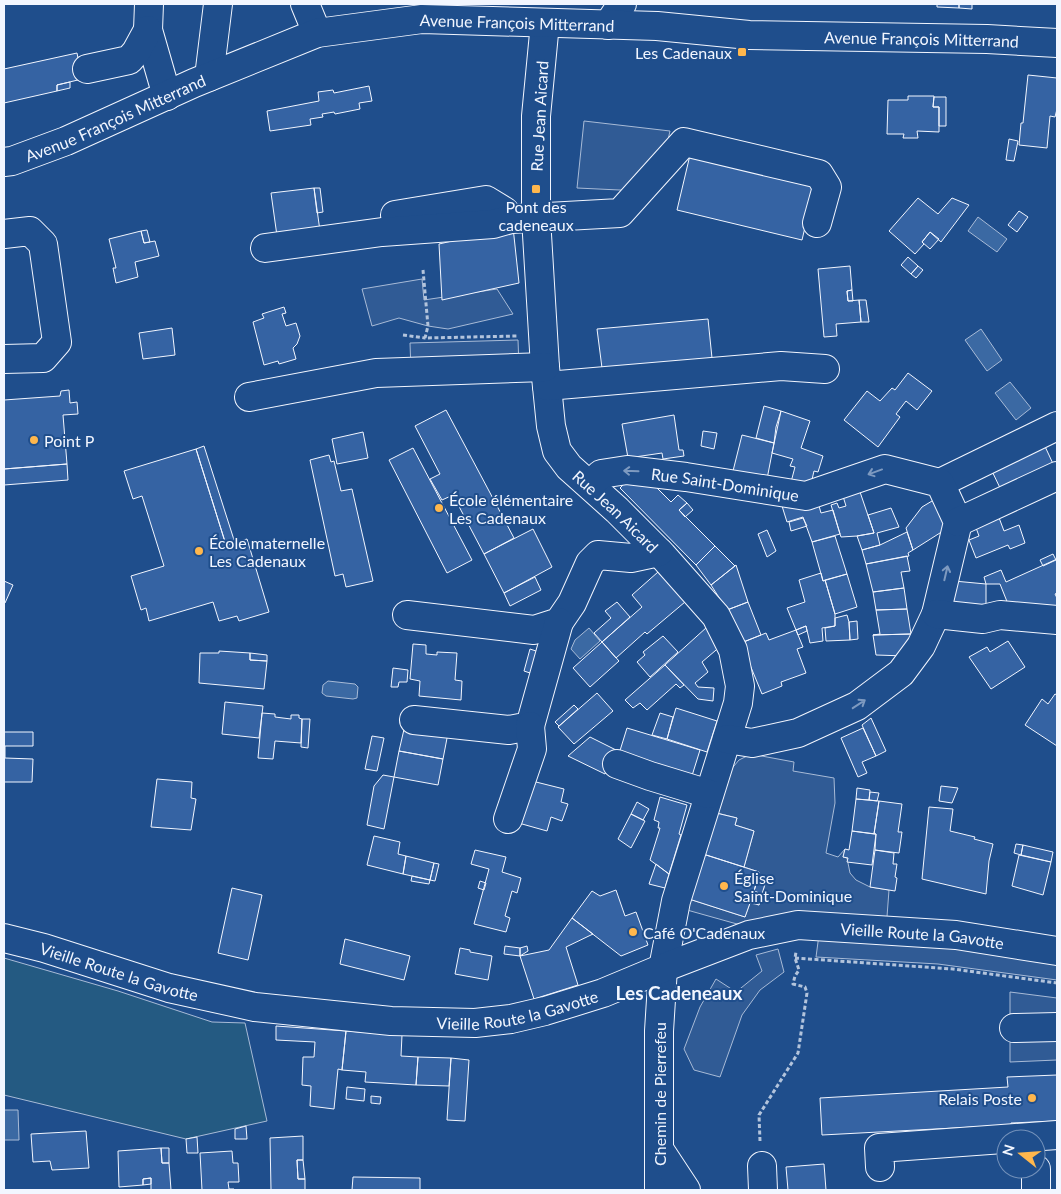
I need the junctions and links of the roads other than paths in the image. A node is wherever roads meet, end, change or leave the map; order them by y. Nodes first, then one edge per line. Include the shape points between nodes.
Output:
1 (218, 4) edge
2 (305, 4) edge
3 (616, 14) edge
4 (148, 17) edge
5 (545, 23) junction
6 (317, 33) junction
7 (1057, 43) edge
8 (87, 69) dead end
9 (209, 77) junction
10 (167, 96) junction
11 (4, 162) edge
12 (524, 218) junction
13 (350, 219) dead end
14 (817, 223) dead end
15 (4, 234) edge
16 (265, 248) dead end
17 (4, 359) edge
18 (825, 369) dead end
19 (547, 384) junction
20 (640, 396) dead end
21 (249, 397) dead end
22 (1057, 426) edge
23 (1057, 476) edge
24 (940, 483) junction
25 (590, 485) junction
26 (958, 522) junction
27 (660, 552) junction
28 (936, 614) junction
29 (406, 615) dead end
30 (1057, 620) edge
31 (559, 622) junction
32 (414, 720) dead end
33 (530, 726) junction
34 (727, 739) junction
35 (617, 764) dead end
36 (709, 794) junction
37 (508, 819) dead end
38 (4, 938) edge
39 (1057, 951) edge
40 (663, 968) junction
41 (1057, 1027) edge
42 (1014, 1028) dead end
43 (996, 1140) edge
44 (659, 1149) junction
45 (880, 1167) dead end
46 (659, 1190) edge
47 (686, 1190) edge

1 - 9 street
2 - 6 street
3 - 5 street, Avenue François Mitterrand
3 - 7 street, Avenue François Mitterrand via 657,26 749,35
4 - 8 street via 136,52 129,60
4 - 10 street
5 - 6 street, Avenue François Mitterrand via 422,19
5 - 12 street, Rue Jean Aicard
6 - 9 street, Avenue François Mitterrand
9 - 10 street, Avenue François Mitterrand
10 - 11 street, Avenue François Mitterrand via 66,141
12 - 13 street via 486,200 364,220
12 - 14 street via 620,213 684,142 818,174 827,187
12 - 16 street
12 - 19 street, Rue Jean Aicard
15 - 17 street via 30,231 43,244 57,342 43,358
18 - 19 street via 781,366
19 - 20 street
19 - 21 street via 376,373
19 - 25 street, Rue Jean Aicard via 557,451 569,467
22 - 24 street
23 - 26 street
24 -> 25 street, Rue Saint-Dominique via 885,469 806,496 627,470 601,474
24 - 26 street
25 - 27 street, Rue Jean Aicard
28 -> 26 street
27 - 31 street via 631,558 598,555 590,563 572,603
27 - 34 street, Rue Jean Aicard via 716,616 733,650 740,686
28 - 30 street via 983,619 1000,615
34 -> 28 street via 752,743 798,732 857,706 901,673 921,646
29 - 31 street via 534,630
31 - 33 street
32 - 33 street via 509,730
33 - 37 street via 532,750
34 - 36 street, Rue Jean Aicard
35 - 36 street
36 - 40 street, Rue Jean Aicard via 676,901
38 - 40 street, Vieille Route la Gavotte via 169,988 254,1007 391,1021 475,1023 511,1018 604,994
39 - 40 street, Vieille Route la Gavotte via 956,935 798,925 750,935
40 - 44 street, Chemin de Pierrefeu via 659,1031
41 - 42 street
43 - 45 street via 879,1148
44 - 46 street, Chemin de Pierrefeu
44 - 47 street

